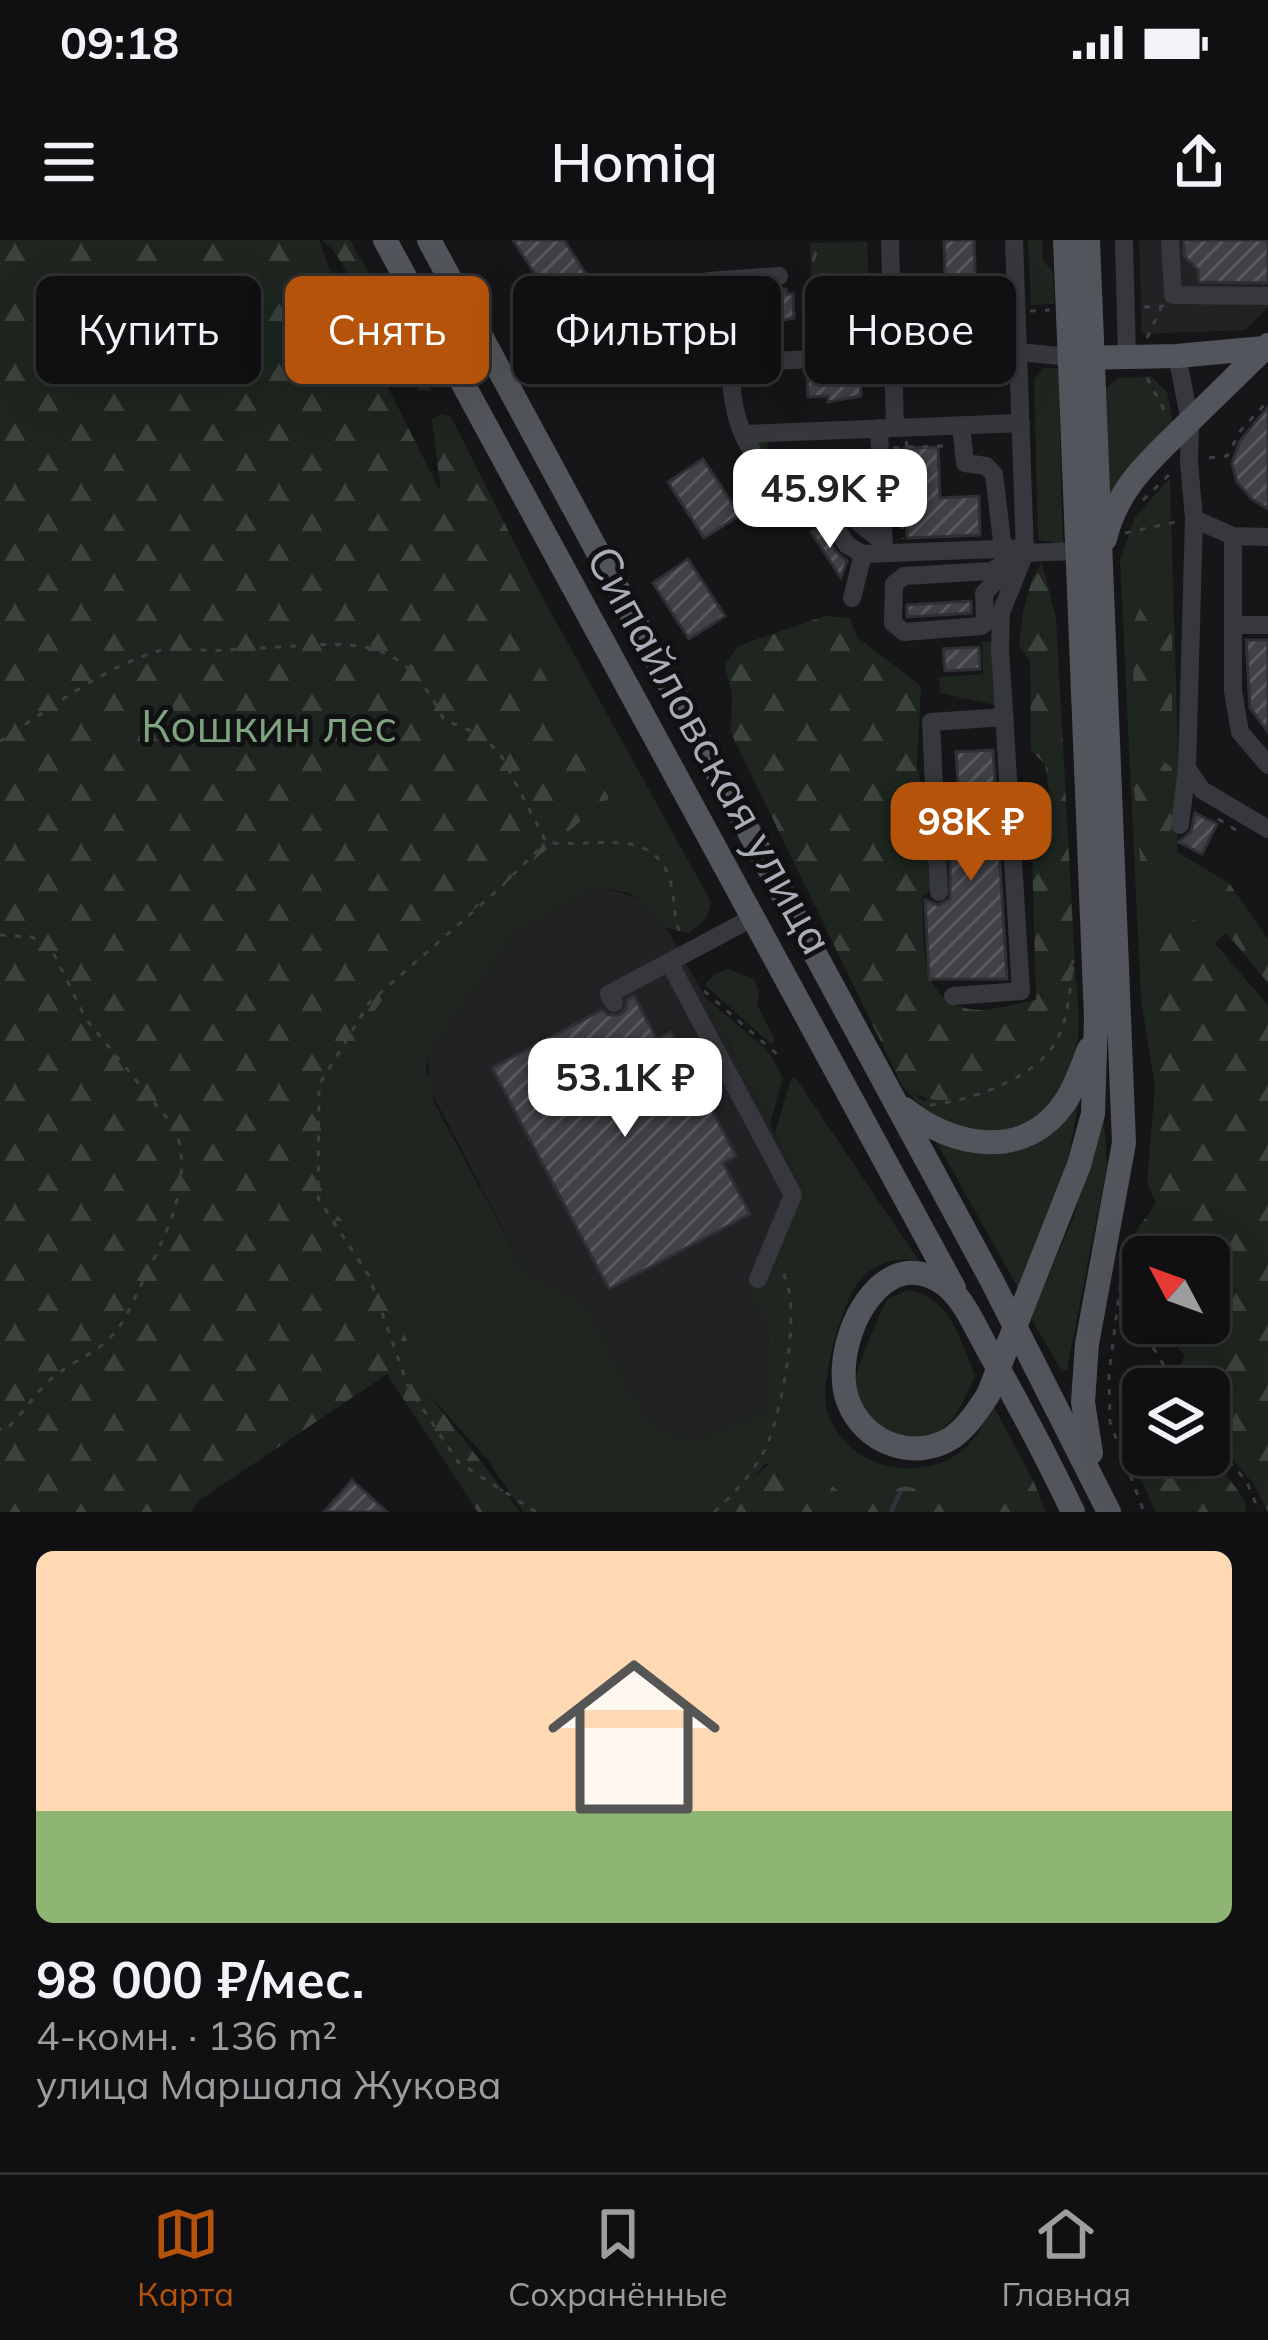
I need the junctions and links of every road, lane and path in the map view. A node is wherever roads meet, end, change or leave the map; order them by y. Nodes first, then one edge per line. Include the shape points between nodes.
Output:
1 (385, 240) edge
2 (429, 240) edge
3 (890, 240) edge
4 (1014, 240) edge
5 (1065, 240) edge
6 (1088, 240) edge
7 (1124, 240) edge
8 (1170, 240) edge
9 (891, 276) edge
10 (1268, 296) edge
11 (1162, 306) dead end
12 (1266, 347) edge
13 (1135, 351) junction
14 (1018, 352) junction
15 (1177, 356) junction
16 (1082, 358) junction
17 (1146, 376) dead end
18 (732, 384) edge
19 (894, 384) edge
20 (1268, 401) edge
21 (1021, 422) junction
22 (1182, 425) junction
23 (744, 434) junction
24 (962, 435) junction
25 (895, 438) junction
26 (1209, 458) dead end
27 (1194, 519) junction
28 (836, 528) dead end
29 (1125, 532) dead end
30 (1233, 536) junction
31 (1268, 537) edge
32 (890, 548) junction
33 (1003, 549) junction
34 (1025, 550) junction
35 (1075, 551) junction
36 (863, 554) junction
37 (1099, 565) junction
38 (852, 598) dead end
39 (1233, 625) junction
40 (1268, 625) edge
41 (1006, 717) junction
42 (0, 741) edge
43 (1268, 765) edge
44 (1187, 768) junction
45 (1180, 824) dead end
46 (1268, 829) edge
47 (546, 842) junction
48 (939, 892) dead end
49 (754, 917) junction
50 (0, 935) edge
51 (690, 951) junction
52 (1073, 960) dead end
53 (669, 962) junction
54 (684, 985) junction
55 (953, 995) dead end
56 (614, 1003) dead end
57 (1096, 1018) junction
58 (779, 1056) dead end
59 (895, 1101) junction
60 (926, 1106) dead end
61 (768, 1254) junction
62 (758, 1279) dead end
63 (1121, 1294) dead end
64 (961, 1301) junction
65 (1165, 1368) edge
66 (0, 1429) edge
67 (1230, 1463) edge
68 (1128, 1476) edge
69 (536, 1512) edge
70 (714, 1512) edge
71 (1073, 1512) edge
72 (1110, 1512) edge
73 (1144, 1512) edge
74 (1259, 1512) edge

1 - 49 main road, Сипайловская улица
2 - 59 main road, Сипайловская улица
3 - 9 street
4 - 14 street
5 - 16 main road
6 - 16 main road
7 - 13 street
8 - 10 street via 1174,296
11 - 13 path
12 - 15 main road
12 - 22 main road
13 - 15 main road
13 - 16 main road
14 - 16 street
14 - 21 street
15 - 22 street
16 - 35 main road
16 - 37 main road
17 - 22 path
18 - 23 street
19 - 25 street
20 - 26 path via 1227,456
21 - 24 street
21 - 34 street
22 - 27 street
22 - 37 main road via 1114,506
23 - 25 street
23 - 32 street via 759,462 814,490
24 - 25 street
24 - 25 path
24 - 33 street via 967,465 993,471
25 - 32 street
25 - 32 path
27 - 29 path
27 - 30 street
27 - 44 street
28 - 36 street
30 - 31 street
30 - 39 street
32 - 33 street
32 - 36 street
33 - 34 street
34 - 34 street via 991,571 904,576 894,584 893,623 904,632 981,626 984,593
34 - 35 street
34 - 41 street via 1001,613
35 - 57 main road
36 - 38 street
37 - 72 main road via 1124,1143 1083,1402
39 - 40 street
39 - 43 street via 1240,732
41 - 48 street via 931,722
41 - 55 street via 1021,991
42 - 47 path via 50,705 166,649 382,649 429,690 444,720 482,735 502,757
44 - 45 street
44 - 46 street via 1202,790
47 - 51 path via 619,840 650,850 671,880 674,921
47 - 69 path via 369,1003 319,1085 318,1198 369,1276 408,1387 458,1462
49 - 51 street
49 - 64 main road, Сипайловская улица
50 - 66 path via 32,937 52,950 86,1019 182,1146 179,1194 118,1329
51 - 53 street
52 - 60 path via 1057,1042 1041,1060 955,1103
53 - 54 street
53 - 56 street via 609,994
54 - 58 path via 705,991
54 - 61 street via 793,1195
57 - 59 main road via 1064,1104 1010,1140 953,1137
57 - 64 main road via 1093,1114 988,1395 955,1435 932,1448 888,1445 856,1418 846,1396 848,1350 861,1311 887,1280 918,1272
59 - 72 main road, Сипайловская улица
61 - 62 street
61 - 70 path via 789,1280 783,1382 767,1445
63 - 65 path
64 - 71 main road, Сипайловская улица
67 - 74 path
68 - 73 path

